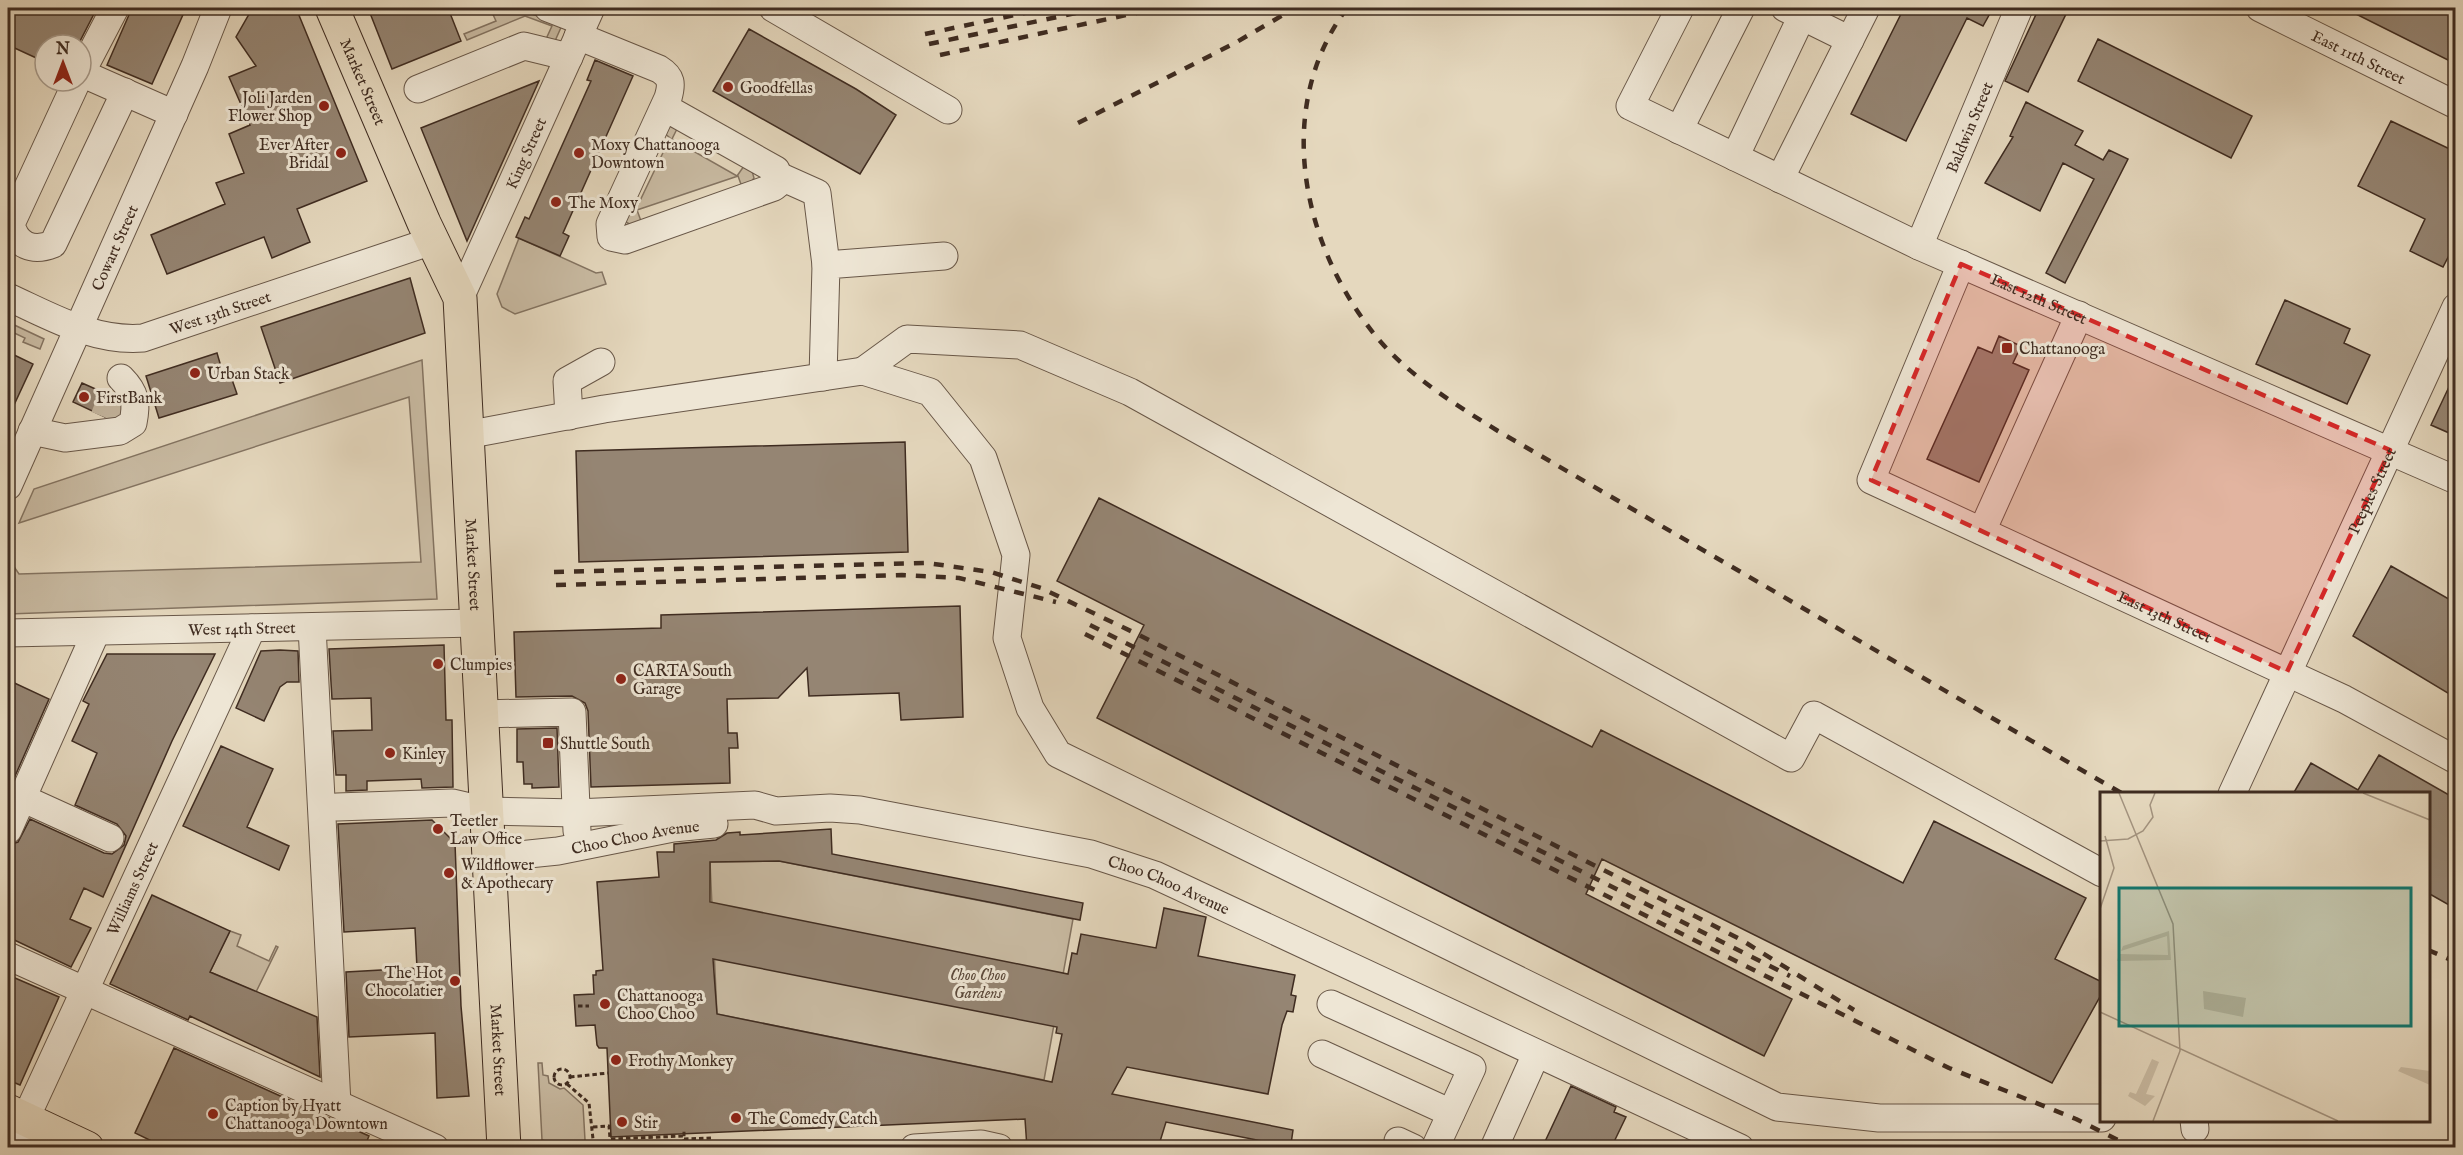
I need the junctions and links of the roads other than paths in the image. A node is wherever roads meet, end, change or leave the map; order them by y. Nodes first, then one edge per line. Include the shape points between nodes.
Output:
1 (115, 8) edge
2 (218, 8) edge
3 (332, 8) edge
4 (548, 8) edge
5 (772, 8) edge
6 (1680, 8) edge
7 (1741, 8) edge
8 (1866, 8) edge
9 (2019, 8) edge
10 (2260, 8) edge
11 (1793, 12) edge
12 (581, 31) edge
13 (1850, 40) junction
14 (93, 50) edge
15 (93, 78) edge
16 (418, 89) dead end
17 (125, 92) junction
18 (71, 93) edge
19 (2456, 105) edge
20 (664, 107) junction
21 (948, 110) dead end
22 (174, 114) junction
23 (1679, 130) junction
24 (1735, 157) junction
25 (779, 176) junction
26 (1780, 178) junction
27 (432, 241) junction
28 (1919, 246) junction
29 (944, 256) dead end
30 (1961, 264) junction
31 (826, 265) junction
32 (8, 297) edge
33 (460, 298) junction
34 (2456, 307) edge
35 (2079, 315) junction
36 (79, 330) junction
37 (119, 340) junction
38 (601, 362) dead end
39 (863, 371) junction
40 (823, 377) junction
41 (569, 416) junction
42 (32, 431) junction
43 (466, 435) junction
44 (2390, 450) junction
45 (2456, 480) edge
46 (8, 482) edge
47 (1982, 531) junction
48 (476, 623) junction
49 (312, 627) junction
50 (252, 628) junction
51 (96, 632) junction
52 (8, 633) edge
53 (2287, 672) junction
54 (481, 714) junction
55 (2456, 760) edge
56 (2233, 792) edge
57 (22, 798) junction
58 (576, 800) junction
59 (715, 805) junction
60 (337, 807) dead end
61 (487, 811) junction
62 (8, 830) edge
63 (110, 838) dead end
64 (578, 847) junction
65 (490, 858) junction
66 (2100, 872) edge
67 (8, 956) edge
68 (84, 990) junction
69 (1331, 1004) dead end
70 (1322, 1054) dead end
71 (1536, 1054) junction
72 (337, 1104) junction
73 (1451, 1113) junction
74 (2100, 1118) edge
75 (14, 1126) edge
76 (954, 1146) edge
77 (87, 1148) edge
78 (435, 1148) edge
79 (504, 1148) edge
80 (914, 1148) edge
81 (999, 1148) edge
82 (1435, 1148) edge
83 (1494, 1148) edge
84 (1740, 1148) edge

1 - 14 street
2 - 22 street, Cowart Street
3 - 27 main road, Market Street
4 - 12 street
5 - 21 street
6 - 23 street, East 12th Street via 1630,106
7 - 23 street
8 - 13 street
9 - 28 street, Baldwin Street
10 - 19 street, East 11th Street
11 - 13 street
11 - 24 street
12 - 16 street via 524,46
12 - 20 street via 668,74 671,88
12 - 33 street, King Street
13 - 26 street
15 - 17 street
17 - 18 street via 53,244 29,247 19,241 10,224
17 - 22 street
20 - 25 street
20 - 25 street via 610,224 611,237 625,240 774,188
22 - 36 street, Cowart Street
23 - 24 street, East 12th Street
24 - 26 street, East 12th Street
25 - 31 street via 816,193
26 - 28 street, East 12th Street
27 - 33 main road, Market Street
27 - 37 street, West 13th Street via 143,338
28 - 30 street, East 12th Street
29 - 31 street
30 - 35 street, East 12th Street
30 - 47 street, East 13th Street via 1871,480
31 - 40 street
32 - 36 street, West 13th Street
33 - 43 main road, Market Street
34 - 44 street, Peeples Street
35 - 44 street, East 12th Street
35 - 47 street
36 - 37 street, West 13th Street
36 - 42 street, Cowart Street
37 - 42 street via 109,406 65,438
38 - 41 street via 567,381
39 - 40 street
39 - 66 street via 907,339 1020,345 1130,392 1791,758 1814,715
39 - 74 street via 930,392 983,458 1016,555 1007,638 1030,708 1058,754 1777,1107 1879,1118
40 - 41 street
41 - 43 street
42 - 46 street, Cowart Street
43 - 48 main road, Market Street
44 - 45 street, East 12th Street
44 - 53 street, Peeples Street
47 - 53 street, East 13th Street
48 - 49 street, West 14th Street
48 - 54 main road, Market Street
49 - 50 street, West 14th Street
49 - 72 street
50 - 51 street, West 14th Street
50 - 68 street, Williams Street
51 - 52 street, West 14th Street
51 - 57 street
53 - 55 street, East 13th Street
53 - 56 street, Peeples Street
54 - 58 street via 572,712
54 - 61 main road, Market Street
57 - 62 street
57 - 63 street
58 - 59 street, Choo Choo Avenue
58 - 61 street, Choo Choo Avenue
58 - 64 street
59 - 64 street, Choo Choo Avenue via 673,828
59 - 71 street, Choo Choo Avenue via 766,822 776,811 860,810 1090,854 1137,868
60 - 61 street, Choo Choo Avenue via 452,803
61 - 65 main road, Market Street
64 - 65 street, Choo Choo Avenue
65 - 79 main road, Market Street
67 - 68 street
68 - 72 street
68 - 75 street, Williams Street
69 - 73 street via 1472,1068
70 - 73 street
71 - 83 street
71 - 84 street, Choo Choo Avenue
72 - 78 street
73 - 82 street
75 - 77 main road
76 - 80 street
76 - 81 street via 981,1144

